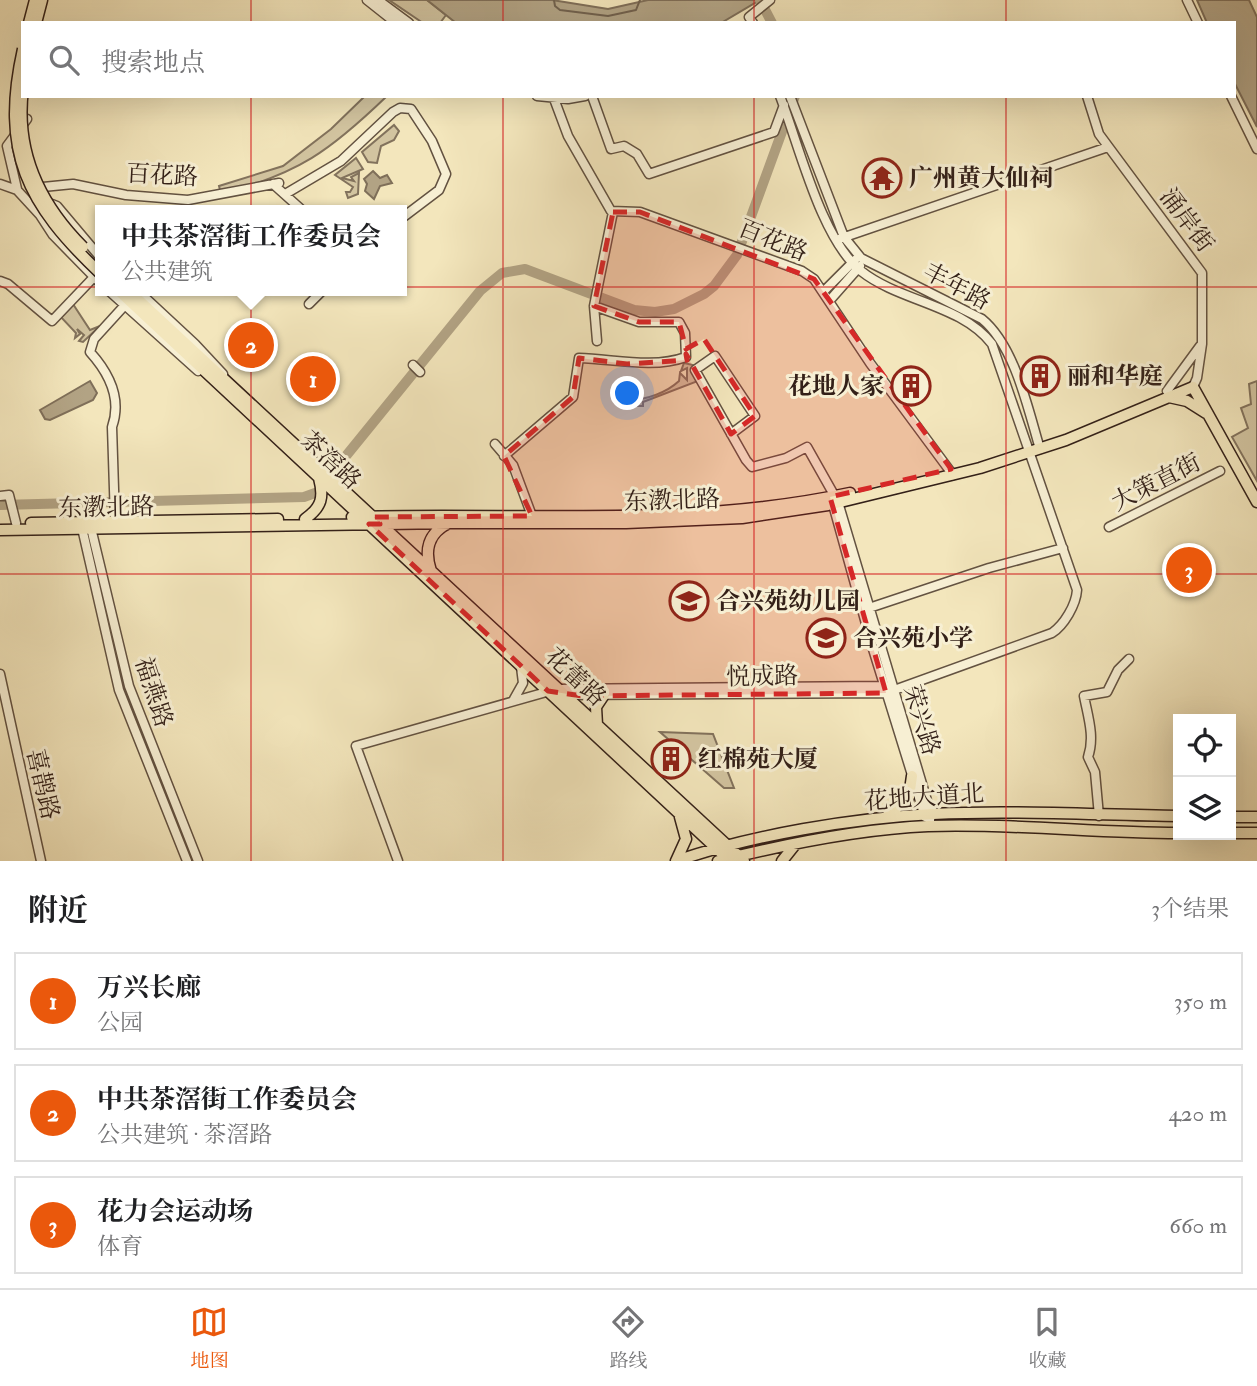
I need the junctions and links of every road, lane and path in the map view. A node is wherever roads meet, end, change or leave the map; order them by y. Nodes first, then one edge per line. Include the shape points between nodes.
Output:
1 (35, 0) edge
2 (41, 0) edge
3 (367, 0) edge
4 (378, 0) edge
5 (770, 0) edge
6 (1187, 0) edge
7 (751, 20) edge
8 (30, 21) edge
9 (36, 21) edge
10 (394, 21) edge
11 (406, 21) edge
12 (1197, 21) edge
13 (21, 62) edge
14 (23, 98) edge
15 (554, 98) edge
16 (593, 98) edge
17 (781, 98) edge
18 (791, 98) edge
19 (1088, 98) edge
20 (1232, 98) edge
21 (784, 105) junction
22 (1108, 147) junction
23 (1257, 149) edge
24 (8, 150) junction
25 (30, 153) junction
26 (0, 184) edge
27 (43, 187) junction
28 (17, 190) junction
29 (287, 194) junction
30 (54, 204) junction
31 (297, 205) edge
32 (613, 212) junction
33 (407, 214) edge
34 (40, 215) junction
35 (840, 239) junction
36 (95, 251) edge
37 (856, 259) junction
38 (95, 260) edge
39 (859, 270) junction
40 (95, 274) edge
41 (95, 275) edge
42 (0, 281) edge
43 (95, 281) edge
44 (824, 291) junction
45 (115, 296) edge
46 (126, 296) edge
47 (133, 296) edge
48 (143, 296) edge
49 (317, 296) edge
50 (830, 300) junction
51 (125, 304) junction
52 (309, 304) dead end
53 (595, 304) junction
54 (145, 310) junction
55 (597, 341) dead end
56 (1202, 344) junction
57 (80, 348) dead end
58 (90, 352) junction
59 (413, 365) dead end
60 (420, 372) dead end
61 (220, 380) junction
62 (1194, 385) junction
63 (1168, 394) junction
64 (1209, 416) junction
65 (731, 434) junction
66 (495, 444) dead end
67 (1034, 448) junction
68 (505, 456) junction
69 (1220, 471) dead end
70 (952, 472) junction
71 (319, 477) junction
72 (1257, 489) edge
73 (5, 496) edge
74 (834, 501) junction
75 (1257, 502) edge
76 (532, 516) junction
77 (305, 519) junction
78 (115, 520) junction
79 (371, 520) junction
80 (16, 523) junction
81 (451, 523) junction
82 (0, 524) edge
83 (1110, 527) dead end
84 (86, 528) junction
85 (0, 530) edge
86 (1063, 548) junction
87 (431, 571) junction
88 (869, 608) junction
89 (1129, 659) dead end
90 (520, 664) junction
91 (0, 674) edge
92 (888, 689) junction
93 (556, 692) junction
94 (604, 695) junction
95 (514, 699) junction
96 (3, 703) edge
97 (597, 725) junction
98 (912, 776) junction
99 (679, 813) junction
100 (927, 814) junction
101 (1099, 816) junction
102 (1173, 816) edge
103 (1236, 817) edge
104 (1257, 817) edge
105 (883, 818) junction
106 (929, 826) junction
107 (1173, 833) edge
108 (1236, 833) edge
109 (1257, 833) edge
110 (728, 846) junction
111 (794, 846) junction
112 (716, 849) junction
113 (732, 860) edge
114 (41, 861) edge
115 (187, 861) edge
116 (198, 861) edge
117 (398, 861) edge
118 (676, 861) edge
119 (782, 861) edge

1 - 8 main road
2 - 9 main road
3 - 10 street
4 - 11 street
5 - 7 street
6 - 12 street
13 - 40 main road, bridge via 13,112 26,179 45,215
14 - 38 main road, bridge via 23,138 35,182 61,224
15 - 32 street via 568,136
16 - 21 street via 611,149 624,146 637,154 649,174 774,132
17 - 21 street
18 - 35 street
19 - 22 street, 涌岸街
20 - 23 street
21 - 35 street
22 - 35 street
22 - 56 street, 涌岸街 via 1202,273
24 - 25 street via 12,142 21,140
24 - 25 street via 9,141 27,119
24 - 28 street
25 - 27 street
26 - 28 street
27 - 29 street, 百花路 via 74,184 126,195 188,200 276,184
27 - 30 street
28 - 34 street
29 - 31 street
29 - 33 street via 341,161 393,112 411,108 446,174 439,190
30 - 34 street via 43,208
30 - 36 street
32 - 44 street, 百花路 via 636,211 741,248 808,274
32 - 53 street
34 - 41 street via 53,235
35 - 37 street
37 - 39 street, 丰年路
37 - 44 street
37 - 67 street, 丰年路 via 973,314 996,332 1007,351
39 - 50 street
39 - 67 street, 丰年路 via 985,334
42 - 43 street via 52,321
44 - 50 street, 百花路
45 - 51 street
46 - 54 main road
47 - 54 main road
48 - 61 street via 195,344
49 - 52 street
50 - 70 street, 百花路 via 870,363
51 - 58 street via 94,339
51 - 61 street via 196,369
53 - 55 street
53 - 68 street via 639,322 679,322 685,333 686,357 628,364 618,359 579,358 573,397
54 - 61 main road, 茶滘路
56 - 62 street, 涌岸街
56 - 63 street
57 - 58 street
58 - 78 street via 116,396
59 - 60 street
61 - 71 main road, 茶滘路
61 - 79 main road, 茶滘路
62 - 63 main road, 东漖北路
62 - 64 main road
62 - 72 main road
63 - 64 main road
63 - 67 main road, 东漖北路
64 - 75 main road
65 - 65 street via 695,370 715,356 755,416
65 - 74 street via 752,467 807,447
66 - 68 street
67 - 70 main road, 东漖北路
67 - 86 street
68 - 76 street via 513,465
69 - 83 street, 大策直街
70 - 74 main road, 东漖北路
71 - 77 main road via 323,497
71 - 79 main road, 茶滘路
73 - 80 street
74 - 76 main road, 东漖北路 via 726,512
74 - 81 main road, 东漖北路 via 771,515 698,521
74 - 88 street, 荣兴路
74 - 92 street, 荣兴路
76 - 79 main road, 东漖北路
77 - 78 main road, 东漖北路
77 - 79 main road, 东漖北路
78 - 80 main road, 东漖北路
79 - 81 main road, 东漖北路
79 - 84 main road, 东漖北路
79 - 87 main road, 花蕾路
79 - 90 main road, 花蕾路
80 - 82 main road, 东漖北路
81 - 87 main road via 436,531 429,542
84 - 85 main road, 东漖北路
84 - 115 street, 福燕路 via 119,690
84 - 116 street, 福燕路 via 129,686
86 - 88 street
86 - 92 street via 1077,594 1059,628
87 - 93 main road, 花蕾路
88 - 92 street, 荣兴路
89 - 101 street via 1107,692 1084,696 1091,731 1088,757 1095,772
90 - 93 main road, 花蕾路
90 - 95 street via 523,683
91 - 96 street, 喜鹊路
92 - 93 street, 悦成路
92 - 94 street, 悦成路
92 - 98 street, 荣兴路
92 - 100 street, 荣兴路
93 - 94 street, 悦成路
93 - 95 street
93 - 97 main road, 花蕾路
93 - 99 main road, 花蕾路
94 - 97 main road via 596,707
95 - 117 street via 356,746
96 - 114 street, 喜鹊路
97 - 110 main road, 花蕾路
98 - 100 street, 荣兴路
98 - 105 main road via 909,797
99 - 112 main road, 花蕾路
99 - 118 main road via 686,839
100 - 101 main road, 花地大道北
100 - 105 main road, 花地大道北
100 - 106 street, 荣兴路
101 - 102 main road, 花地大道北
103 - 104 main road
105 - 110 main road, 花地大道北
106 - 107 main road, 花地大道北
106 - 111 main road, 花地大道北 via 864,832
108 - 109 main road
110 - 112 main road, 花地大道北
110 - 113 main road, 花蕾路
111 - 113 main road, 花地大道北
111 - 119 main road
112 - 113 main road, 花蕾路
112 - 118 main road, 花地大道北

